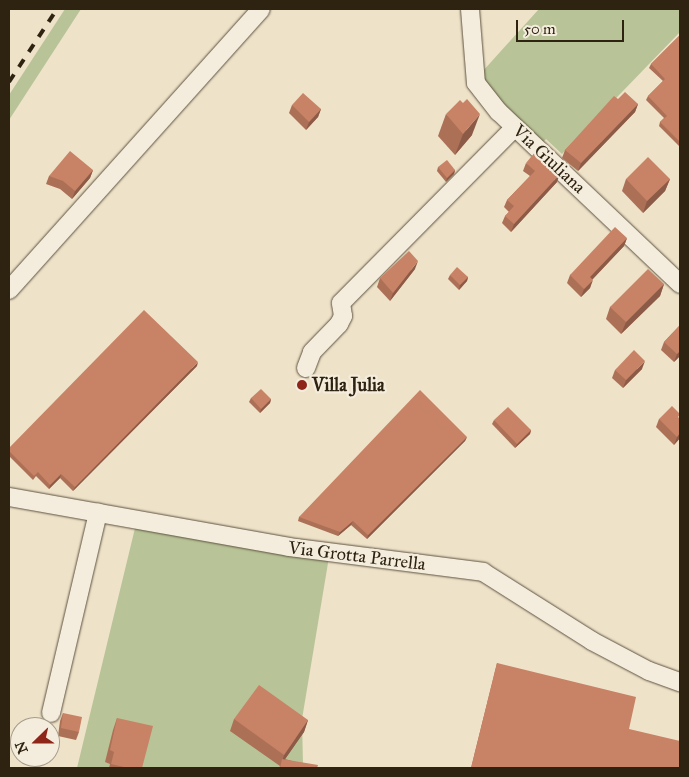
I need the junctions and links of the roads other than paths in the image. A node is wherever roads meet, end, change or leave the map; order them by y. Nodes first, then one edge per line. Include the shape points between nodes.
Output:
1 (261, 9) edge
2 (470, 9) edge
3 (515, 127) junction
4 (680, 284) edge
5 (9, 290) edge
6 (306, 368) dead end
7 (9, 497) edge
8 (98, 512) junction
9 (680, 682) edge
10 (51, 713) dead end

1 - 5 street
2 - 3 street, Via Giuliana via 476,83
3 - 4 street, Via Giuliana
3 - 6 street via 341,303 343,316 339,324 312,352
7 - 8 street, Via Grotta Parrella
8 - 9 street, Via Grotta Parrella via 289,548 483,572 592,641 649,671
8 - 10 street

